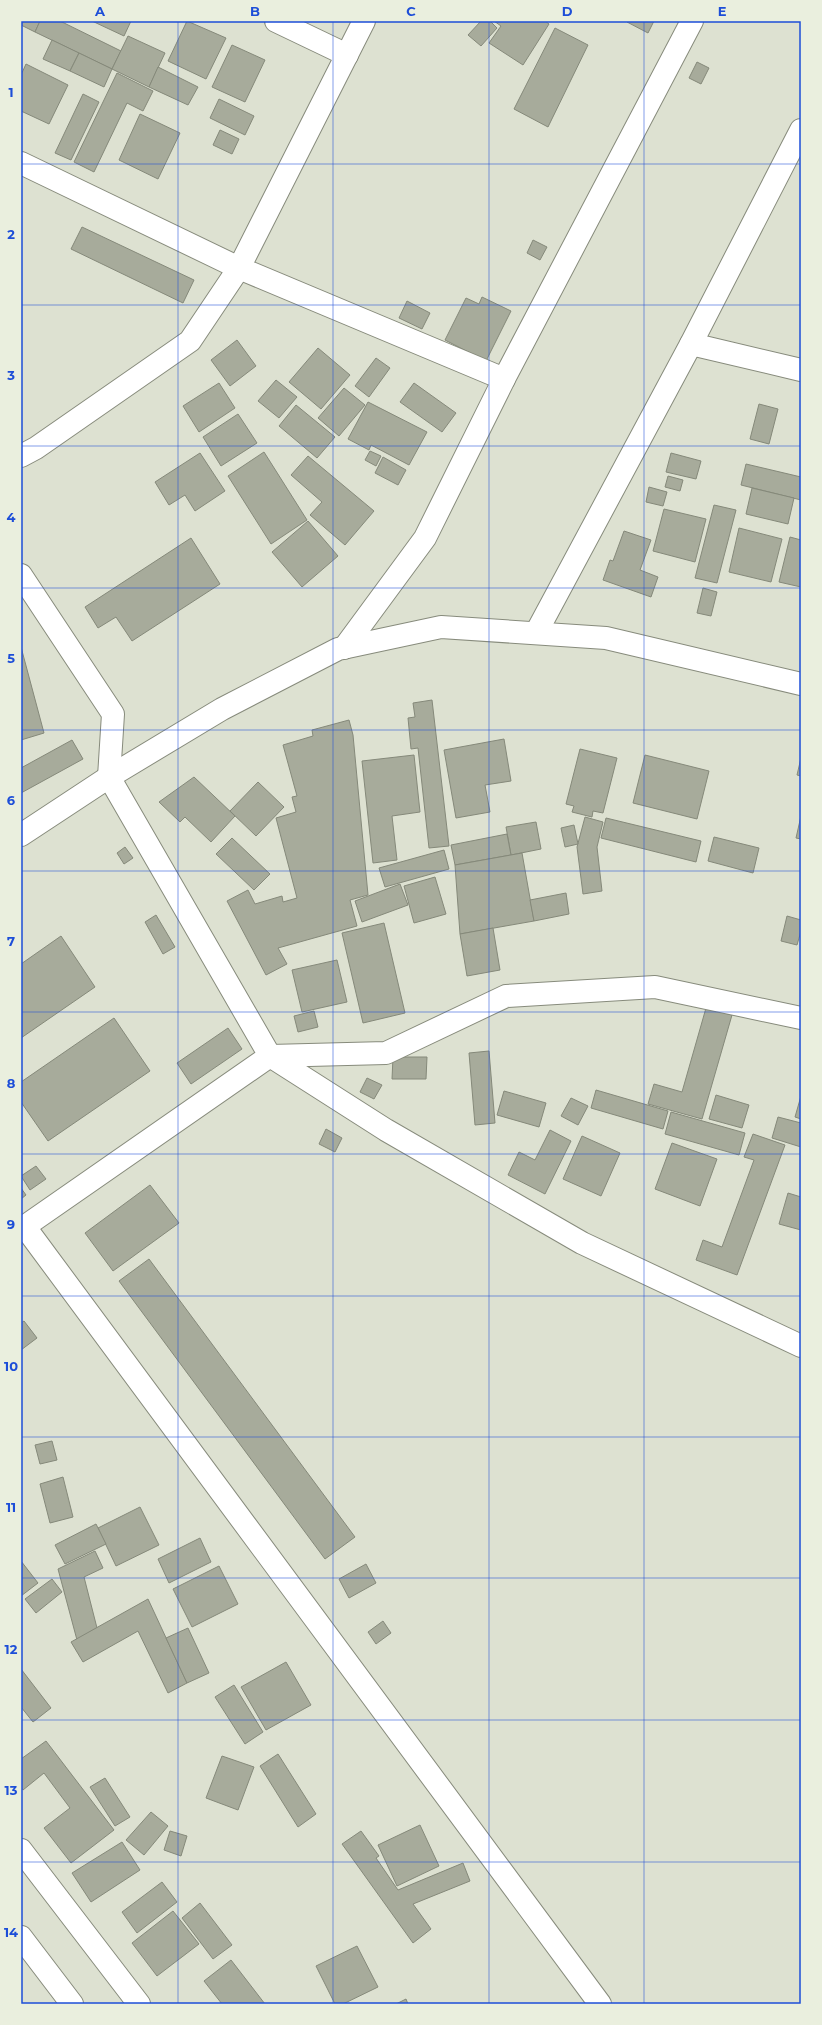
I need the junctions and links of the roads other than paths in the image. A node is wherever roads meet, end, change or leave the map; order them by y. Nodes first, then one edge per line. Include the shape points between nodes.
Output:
1 (276, 21) edge
2 (364, 21) edge
3 (692, 21) edge
4 (347, 55) junction
5 (801, 130) edge
6 (21, 163) edge
7 (239, 268) junction
8 (691, 344) junction
9 (801, 370) edge
10 (504, 379) junction
11 (21, 456) edge
12 (21, 575) edge
13 (536, 633) junction
14 (344, 648) junction
15 (801, 684) edge
16 (109, 777) junction
17 (21, 835) edge
18 (801, 1018) edge
19 (270, 1056) junction
20 (23, 1228) edge
21 (801, 1346) edge
22 (21, 1850) edge
23 (21, 1937) edge
24 (72, 2004) edge
25 (139, 2004) edge
26 (600, 2004) edge

1 - 4 street
2 - 4 street
3 - 10 street
4 - 7 street
5 - 8 street
6 - 7 street
7 - 10 street
7 - 11 street via 190,341
8 - 9 street
8 - 13 street
10 - 14 street via 426,538
12 - 16 street via 113,714
13 - 14 street via 441,626
13 - 15 street via 606,638
14 - 16 street via 338,648 222,709
16 - 17 street
16 - 19 street
18 - 19 street via 655,986 506,996 386,1053
19 - 20 street
19 - 21 street via 386,1130 582,1243
20 - 26 street
22 - 25 street
23 - 24 street

